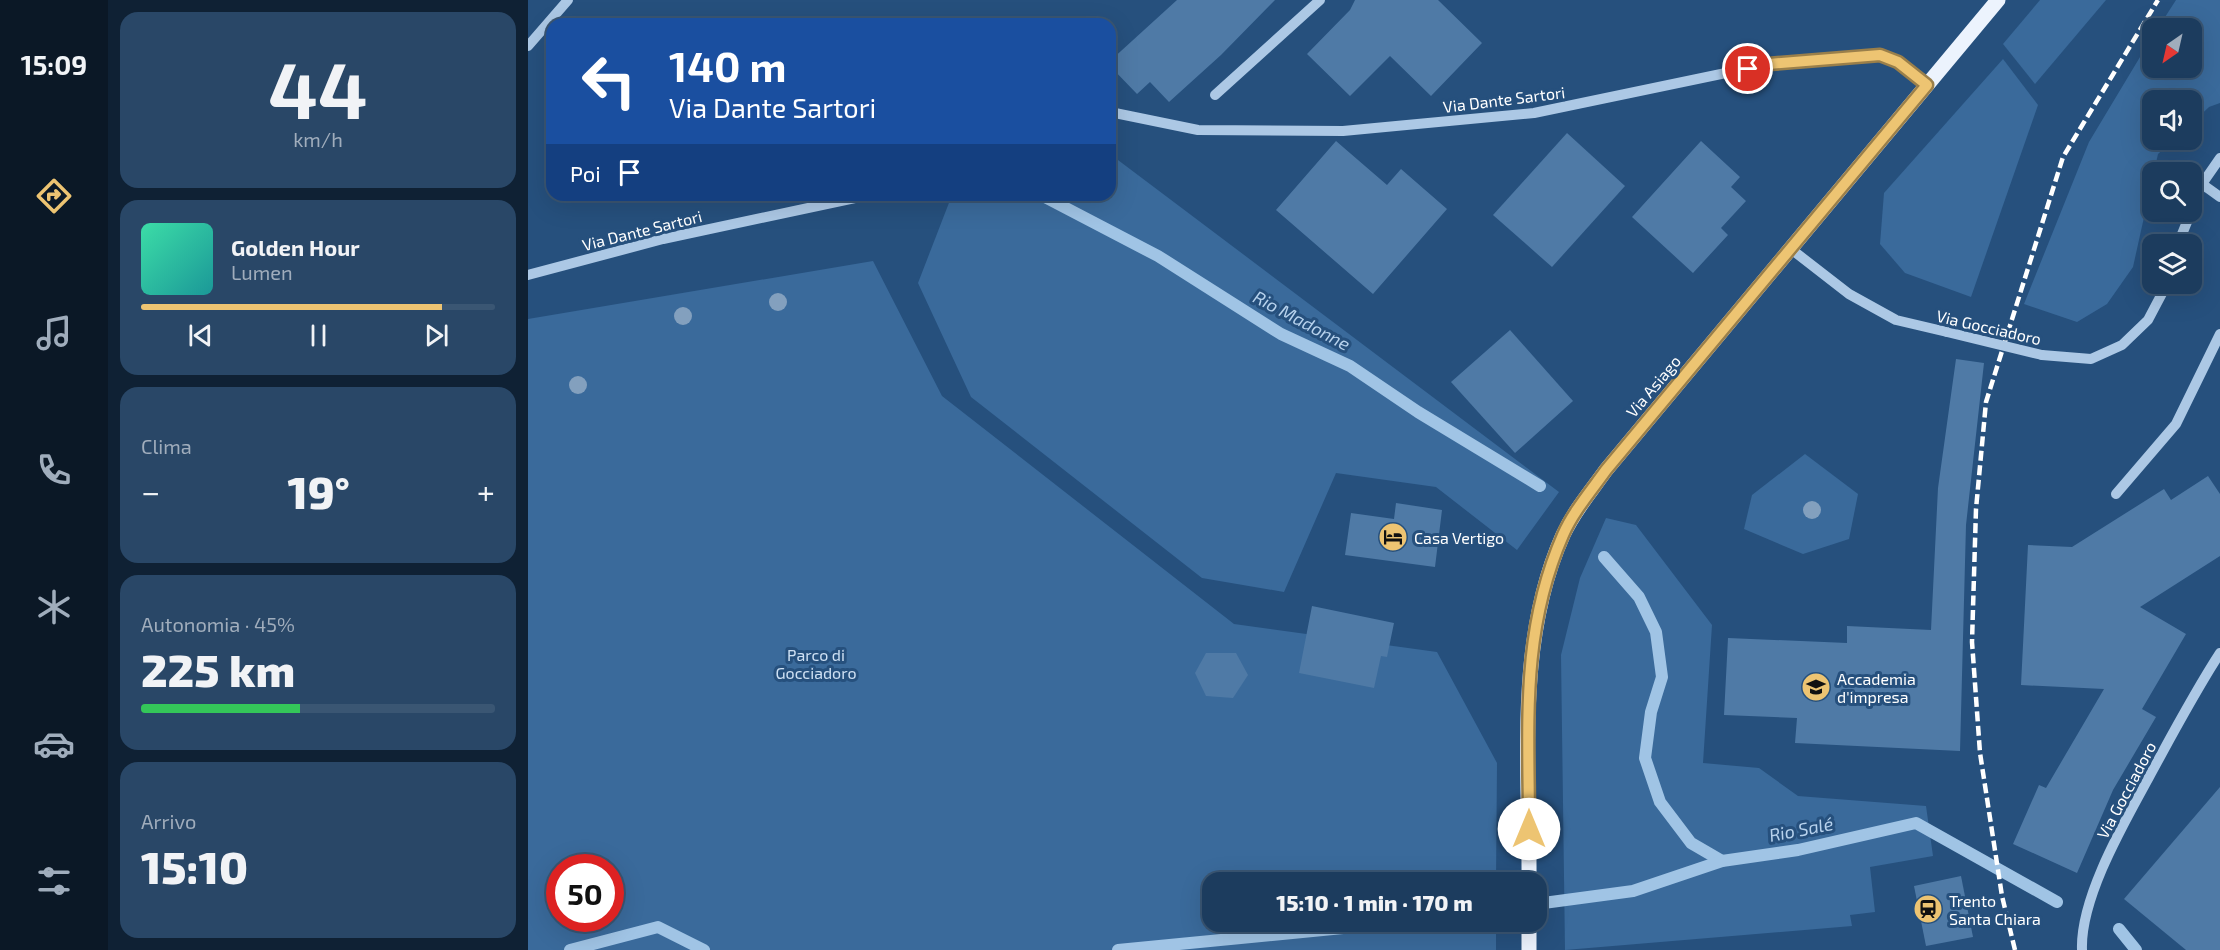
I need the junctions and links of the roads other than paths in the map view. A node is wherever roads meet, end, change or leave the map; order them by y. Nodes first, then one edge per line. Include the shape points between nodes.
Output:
1 (568, 0) edge
2 (1320, 0) edge
3 (1998, 0) edge
4 (552, 18) edge
5 (546, 25) edge
6 (528, 46) edge
7 (1927, 85) junction
8 (1215, 95) dead end
9 (1116, 113) edge
10 (2220, 158) edge
11 (2202, 184) joint
12 (2220, 197) edge
13 (841, 201) edge
14 (1791, 249) junction
15 (528, 275) edge
16 (2162, 294) edge
17 (2220, 334) edge
18 (2116, 494) dead end
19 (2220, 653) edge
20 (1529, 872) edge
21 (1529, 932) edge
22 (1529, 950) edge
23 (2082, 950) edge

1 - 4 street
2 - 8 street
3 - 7 main road, Via Asiago
5 - 6 street
7 - 9 street, Via Dante Sartori via 1898,62 1880,55 1769,64 1534,113 1343,131 1198,130
7 - 14 main road, Via Asiago
10 - 11 street
11 - 12 street
13 - 15 street, Via Dante Sartori via 663,239
14 - 16 street, Via Gocciadoro, bridge via 1849,294 1896,320 2042,355 2091,359 2122,345 2148,320
14 - 20 main road, Via Asiago via 1606,470 1563,534 1538,607 1530,656
17 - 18 street via 2176,424
19 - 23 street, Via Gocciadoro via 2194,694 2110,853 2081,932
21 - 22 main road

